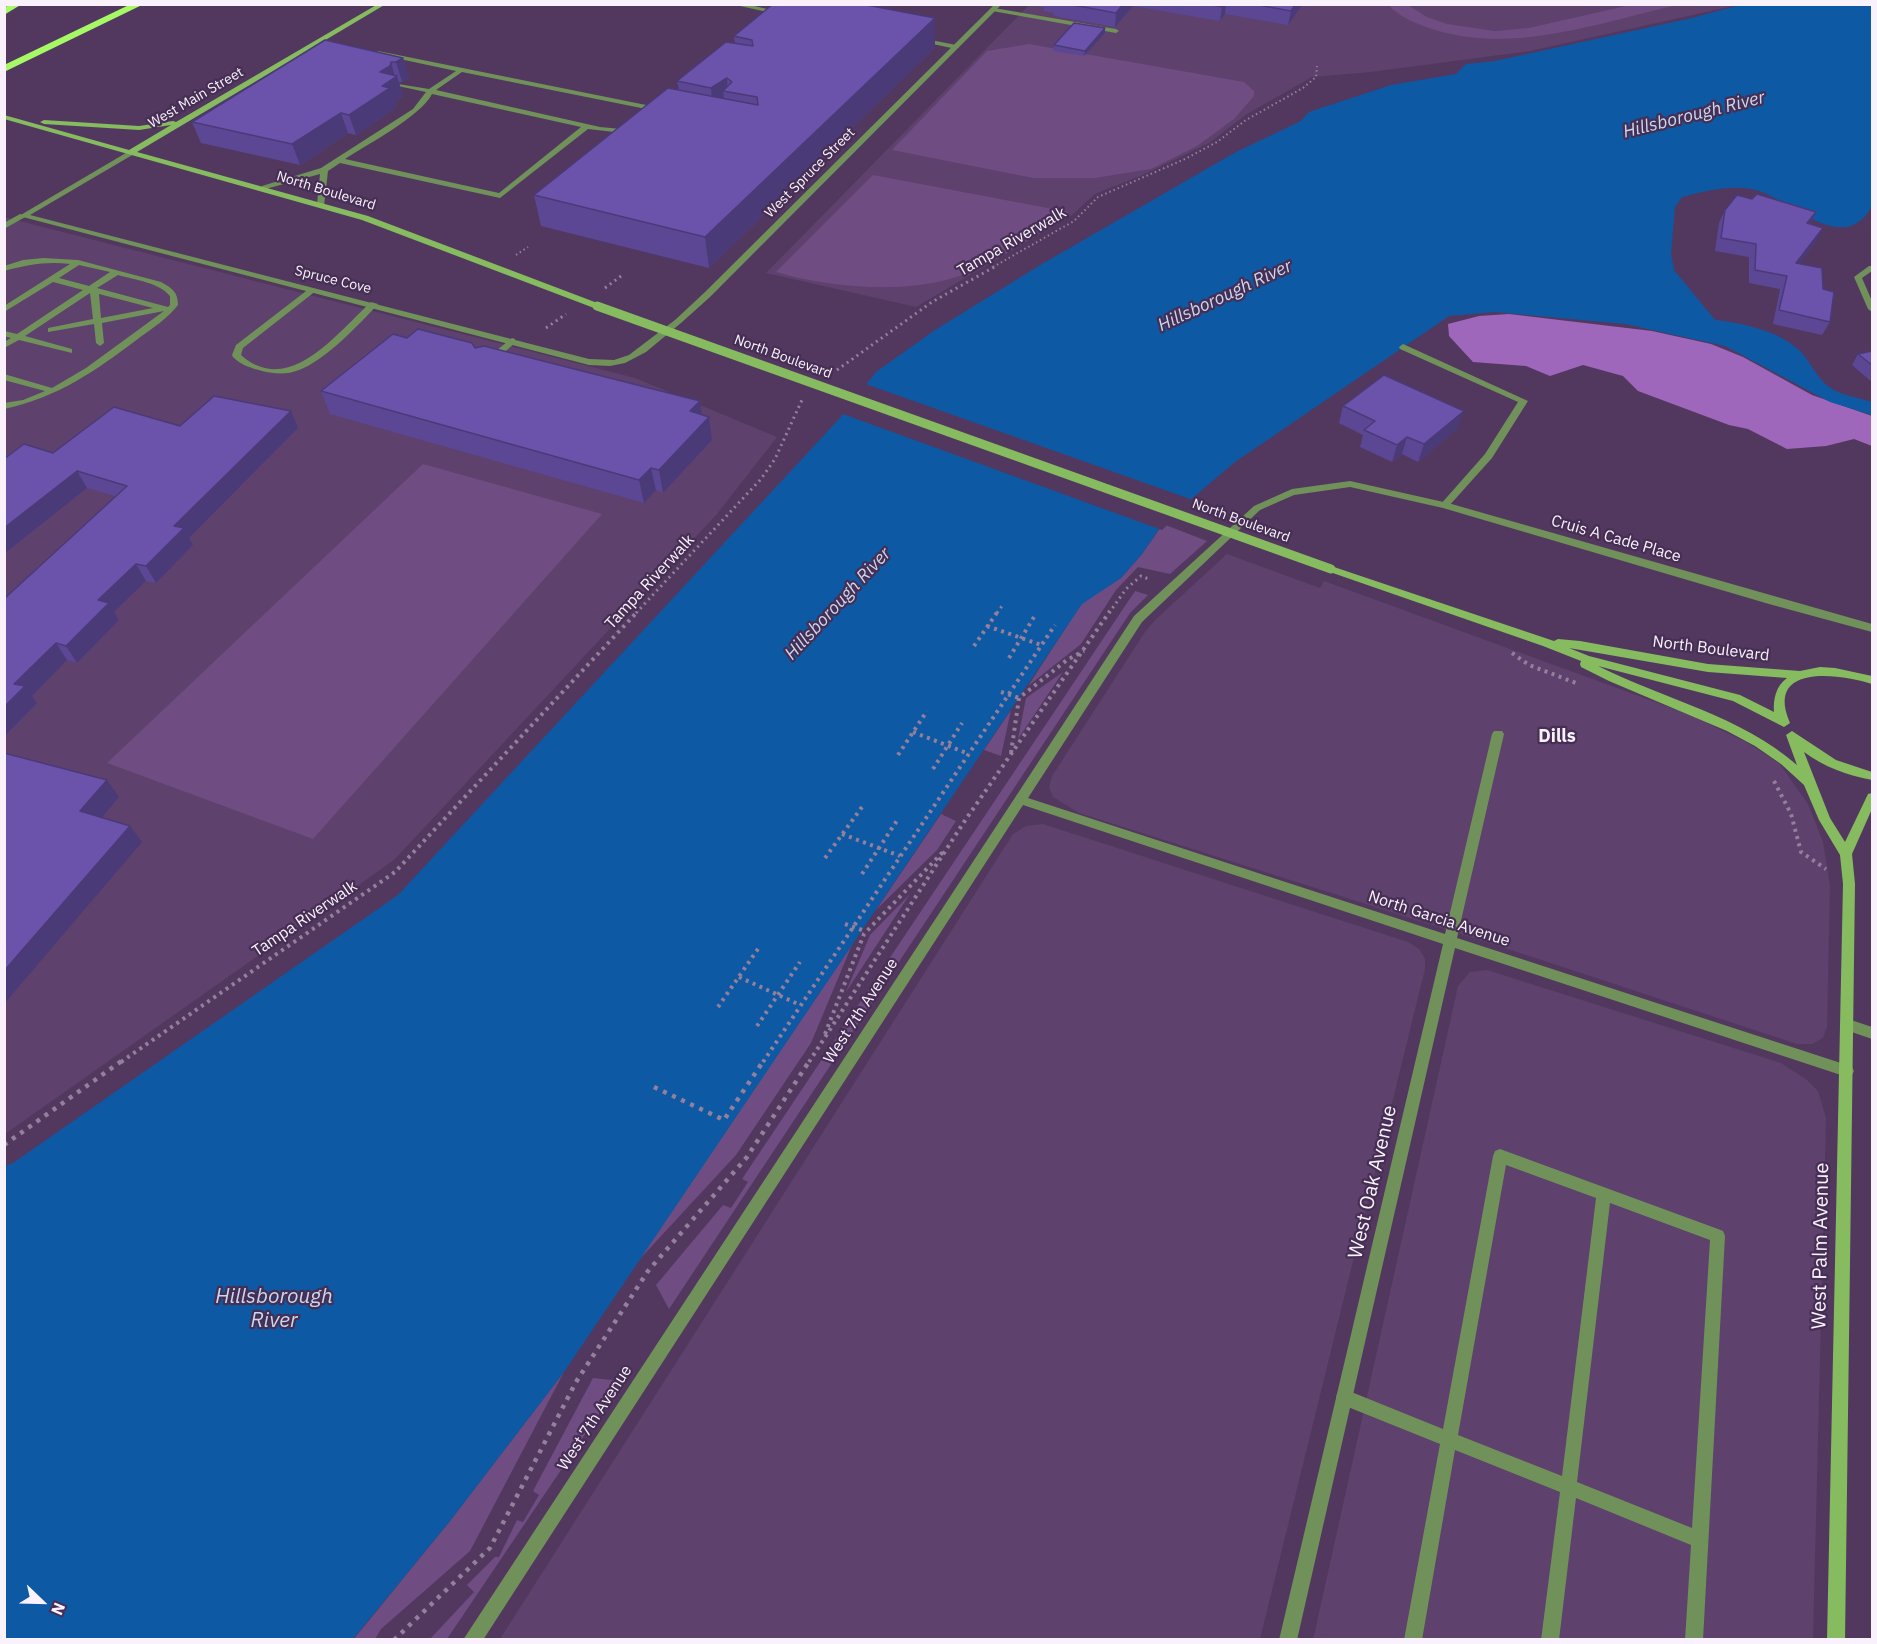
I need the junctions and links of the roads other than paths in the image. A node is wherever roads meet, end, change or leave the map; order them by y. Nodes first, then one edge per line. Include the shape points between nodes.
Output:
1 (18, 4) edge
2 (140, 4) edge
3 (383, 4) edge
4 (734, 4) edge
5 (997, 7) edge
6 (4, 12) edge
7 (777, 21) edge
8 (1116, 31) edge
9 (911, 38) edge
10 (321, 41) junction
11 (329, 43) edge
12 (956, 47) junction
13 (370, 51) edge
14 (4, 69) edge
15 (461, 70) junction
16 (400, 85) edge
17 (430, 91) junction
18 (4, 117) edge
19 (192, 117) junction
20 (658, 118) edge
21 (17, 120) junction
22 (587, 126) junction
23 (641, 133) edge
24 (131, 152) junction
25 (339, 160) junction
26 (324, 170) junction
27 (266, 188) junction
28 (321, 204) junction
29 (24, 216) junction
30 (4, 227) edge
31 (78, 262) junction
32 (1872, 268) edge
33 (4, 269) edge
34 (116, 272) junction
35 (52, 279) junction
36 (92, 290) junction
37 (313, 290) junction
38 (374, 304) junction
39 (168, 309) junction
40 (1872, 309) edge
41 (4, 310) edge
42 (98, 321) junction
43 (51, 330) dead end
44 (4, 333) edge
45 (18, 337) junction
46 (512, 341) junction
47 (100, 343) dead end
48 (4, 346) edge
49 (1403, 347) dead end
50 (69, 351) dead end
51 (634, 354) joint
52 (484, 366) edge
53 (4, 377) edge
54 (54, 391) junction
55 (4, 406) edge
56 (1350, 484) joint
57 (1445, 505) junction
58 (1872, 628) edge
59 (1547, 643) junction
60 (1800, 675) junction
61 (1872, 680) edge
62 (1782, 720) junction
63 (1498, 734) dead end
64 (1792, 735) junction
65 (1872, 776) edge
66 (1810, 783) junction
67 (1872, 797) edge
68 (1020, 800) junction
69 (1846, 854) junction
70 (1450, 940) junction
71 (1848, 1025) junction
72 (1872, 1033) edge
73 (1847, 1071) junction
74 (1604, 1194) junction
75 (1344, 1397) junction
76 (1449, 1439) junction
77 (1568, 1487) junction
78 (1700, 1540) junction
79 (472, 1640) edge
80 (1288, 1640) edge
81 (1413, 1640) edge
82 (1550, 1640) edge
83 (1694, 1640) edge
84 (1836, 1640) edge

1 - 6 highway
2 - 14 highway
3 - 10 street, West Main Street
4 - 7 street via 787,13
5 - 8 street
5 - 12 street, West Spruce Street
9 - 12 street
10 - 11 street
10 - 19 street, West Main Street
12 - 51 street, West Spruce Street via 707,295
13 - 15 street
15 - 17 street
15 - 20 street via 667,111
16 - 17 street
17 - 22 street
17 - 25 street via 415,110
18 - 21 street, North Boulevard
19 - 21 street via 155,128
19 - 24 street, West Main Street
21 - 24 street, North Boulevard
22 - 23 street
22 - 25 street via 500,196
24 - 27 street, North Boulevard
24 - 29 street, West Main Street
25 - 26 street
26 - 27 street
26 - 28 street
27 - 28 street, North Boulevard
28 - 59 street, North Boulevard, bridge via 1331,569
29 - 30 street, West Main Street
29 - 37 street, Spruce Cove
31 - 33 street via 48,258
31 - 34 street
31 - 35 street
32 - 40 street via 1858,277
34 - 36 street
34 - 39 street via 168,289 174,296 174,305
35 - 36 street
35 - 41 street
36 - 39 street
36 - 42 street
36 - 45 street
37 - 38 street, Spruce Cove
37 - 38 street via 239,347 237,355 242,361 270,370 297,369
38 - 46 street, Spruce Cove
39 - 42 street
39 - 54 street
42 - 43 street
42 - 47 street
44 - 45 street
45 - 48 street
45 - 50 street
46 - 51 street, Spruce Cove via 589,362 622,361
46 - 52 street
49 - 57 street via 1523,401 1489,456
53 - 54 street
54 - 55 street via 28,403
56 - 57 street, Cruis A Cade Place
56 - 68 street, West 7th Avenue via 1292,492 1257,508 1170,588 1138,619
57 - 58 street, Cruis A Cade Place
59 - 60 street, North Boulevard via 1580,645 1708,668
59 - 62 street, North Boulevard via 1616,667 1736,698
59 - 66 street via 1754,741 1791,763
60 - 61 street, North Boulevard via 1840,671
60 - 62 street via 1780,693
62 - 64 street
63 - 70 street, West Oak Avenue
64 - 65 street via 1828,762
64 - 66 street, West Palm Avenue
66 - 69 street, West Palm Avenue via 1825,820
67 - 69 street
68 - 70 street, North Garcia Avenue
68 - 79 street, West 7th Avenue
69 - 71 street, West Palm Avenue
70 - 73 street, North Garcia Avenue
70 - 75 street, West Oak Avenue
71 - 72 street
71 - 73 street, West Palm Avenue
73 - 84 street, West Palm Avenue
74 - 76 street via 1500,1156
74 - 77 street
74 - 78 street via 1718,1236
75 - 76 street
75 - 80 street, West Oak Avenue
76 - 77 street
76 - 81 street
77 - 78 street
77 - 82 street
78 - 83 street

